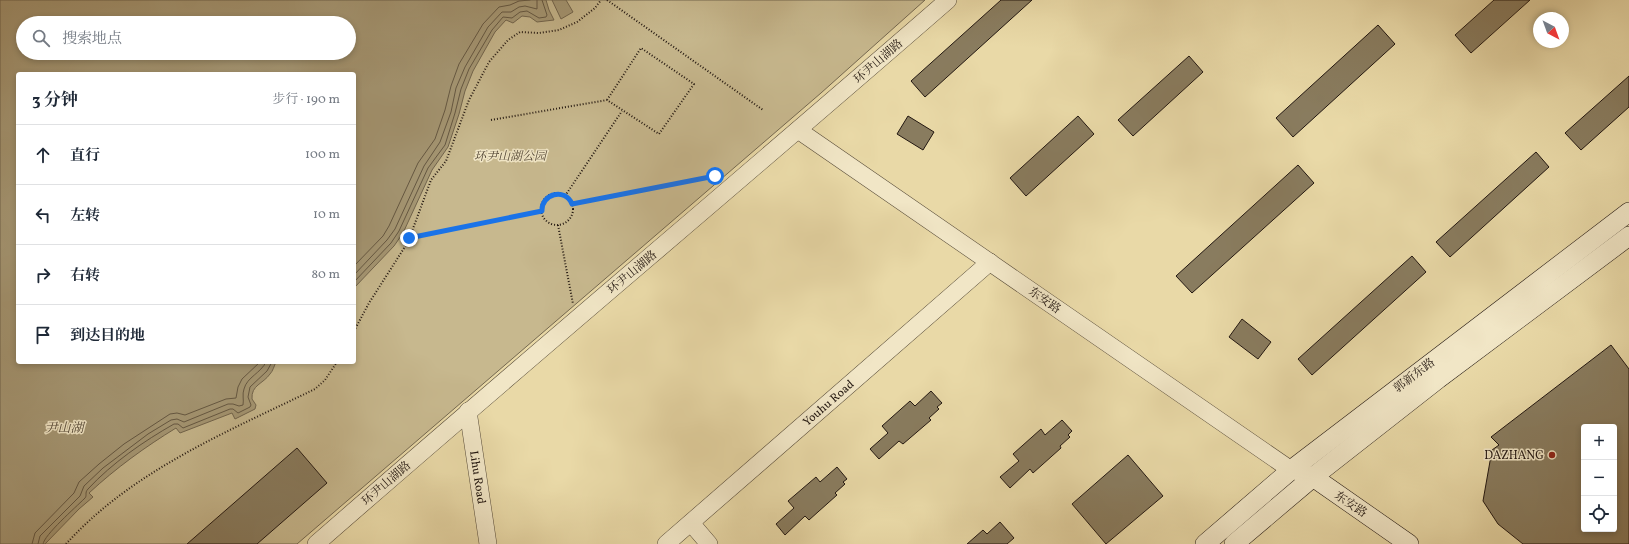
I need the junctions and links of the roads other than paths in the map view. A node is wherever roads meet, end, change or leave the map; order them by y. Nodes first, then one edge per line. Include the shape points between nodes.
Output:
1 (948, 0) edge
2 (798, 130) junction
3 (1629, 212) edge
4 (1629, 236) edge
5 (990, 262) junction
6 (468, 411) junction
7 (1291, 470) junction
8 (1308, 482) junction
9 (691, 523) junction
10 (316, 544) edge
11 (488, 544) edge
12 (666, 544) edge
13 (709, 544) edge
14 (1205, 544) edge
15 (1234, 544) edge
16 (1388, 544) edge
17 (1409, 544) edge

1 - 2 street, 环尹山湖路
2 - 5 street, 东安路
2 - 6 street, 环尹山湖路
3 - 7 main road, 郭新东路
4 - 8 main road, 郭新东路 via 1438,379
5 - 7 street, 东安路
5 - 9 street, Youhu Road
6 - 10 street, 环尹山湖路
6 - 11 street, Lihu Road
7 - 8 main road, 东安路
7 - 14 main road, 郭新东路
8 - 15 main road, 郭新东路
8 - 16 main road, 东安路
8 - 17 main road, 东安路
9 - 12 street, Youhu Road
9 - 13 street

